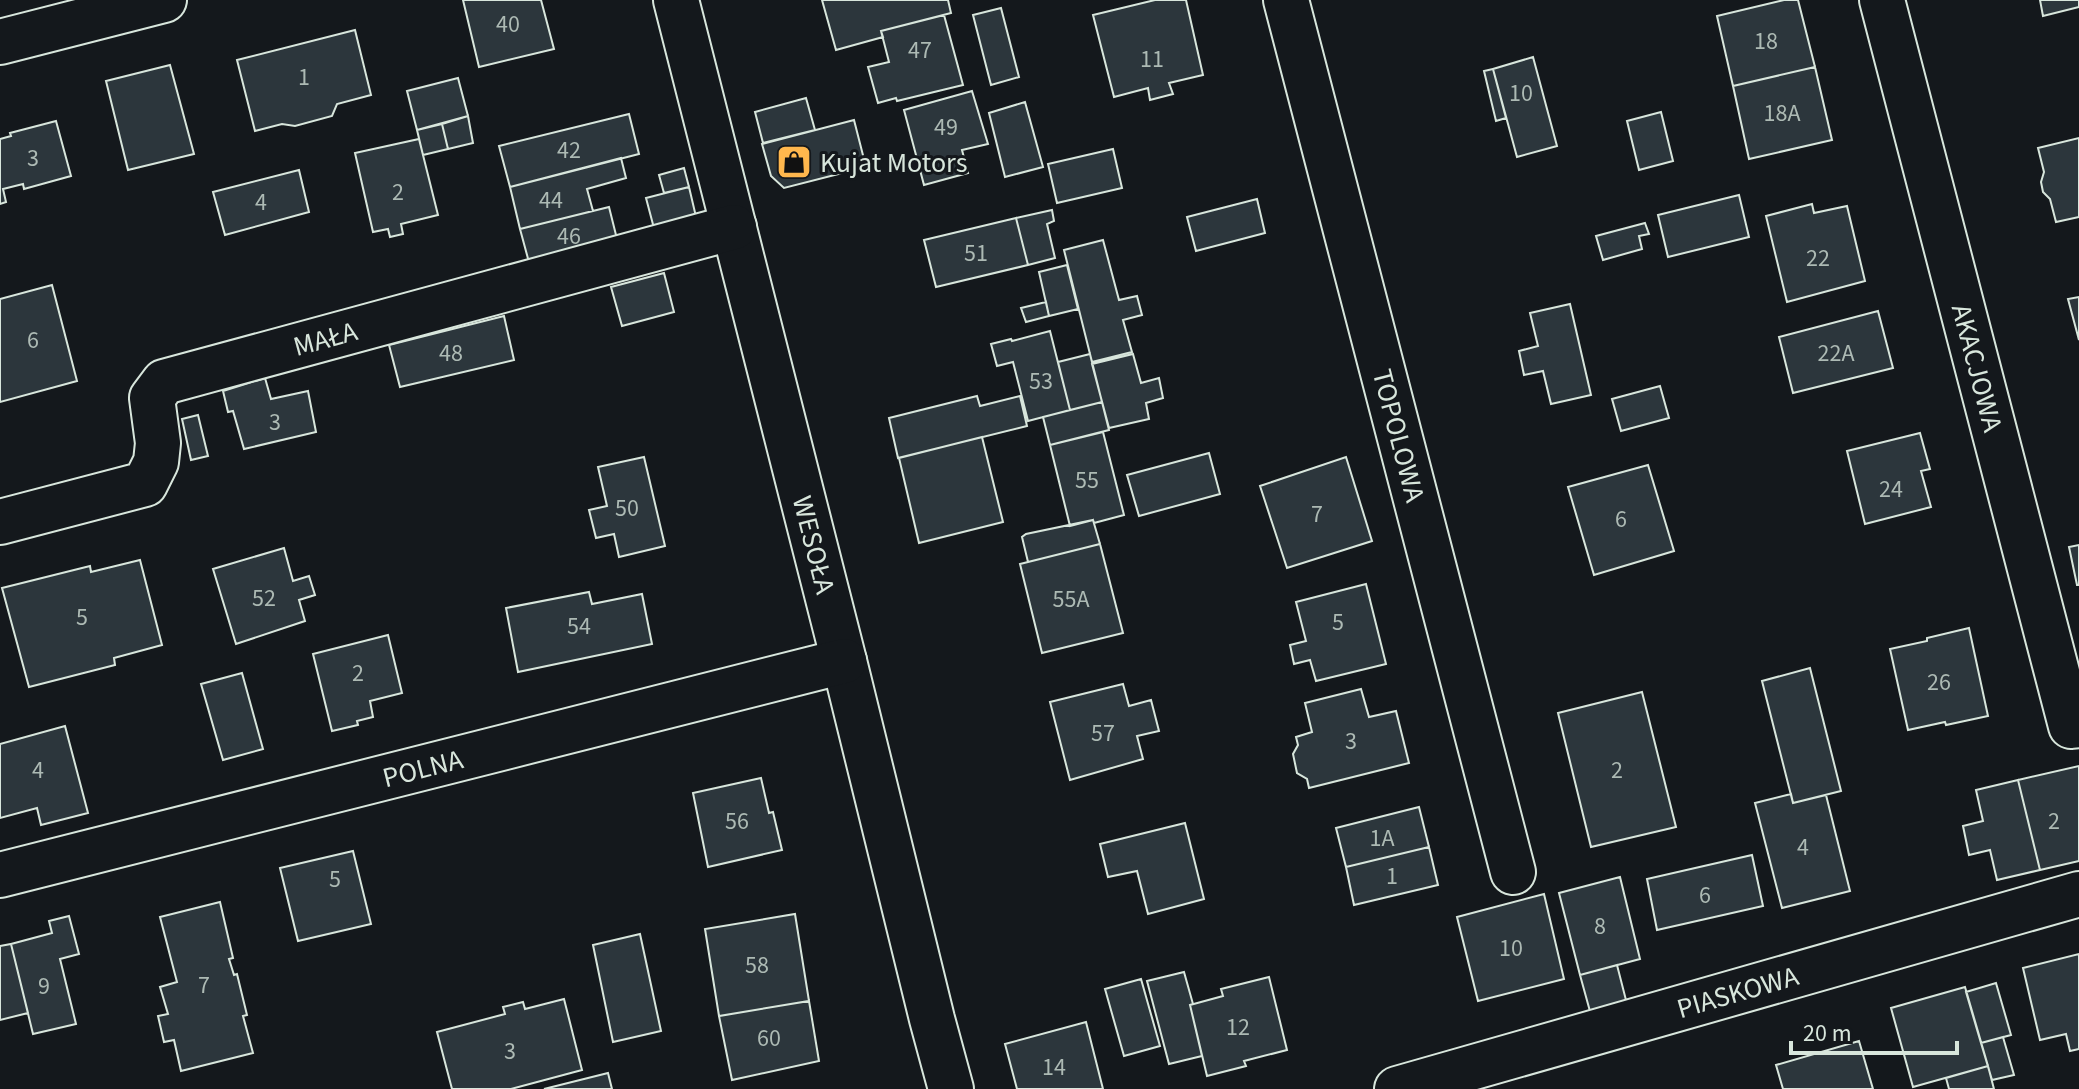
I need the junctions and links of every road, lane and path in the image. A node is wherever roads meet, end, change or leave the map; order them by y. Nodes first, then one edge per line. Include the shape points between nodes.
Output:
1 (164, 0) edge
2 (676, 0) edge
3 (1286, 0) edge
4 (1882, 0) edge
5 (0, 42) edge
6 (734, 227) junction
7 (0, 522) edge
8 (844, 661) junction
9 (2079, 725) edge
10 (1513, 872) dead end
11 (0, 875) edge
12 (2079, 894) edge
13 (951, 1089) edge
14 (1397, 1089) edge

1 - 5 street
2 - 6 street, WESOŁA
3 - 10 street, TOPOLOWA
4 - 9 street, AKACJOWA via 2071,726
6 - 7 street, MAŁA via 164,382 152,398 158,443 145,484
6 - 8 street, WESOŁA
8 - 11 street, POLNA
8 - 13 street, WESOŁA
12 - 14 street, PIASKOWA

